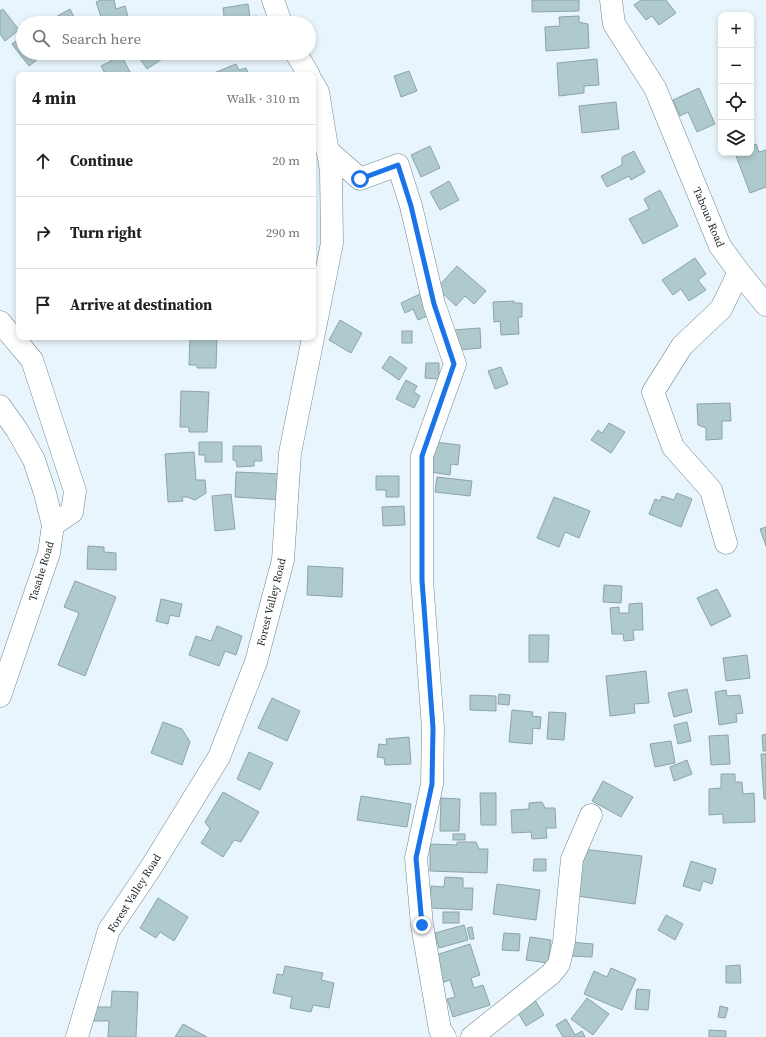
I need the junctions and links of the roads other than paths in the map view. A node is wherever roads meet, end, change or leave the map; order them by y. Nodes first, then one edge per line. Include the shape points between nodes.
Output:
1 (273, 0) edge
2 (611, 0) edge
3 (279, 16) edge
4 (300, 60) edge
5 (307, 72) edge
6 (316, 88) edge
7 (327, 150) junction
8 (739, 272) junction
9 (766, 306) edge
10 (0, 322) edge
11 (316, 323) edge
12 (313, 340) edge
13 (0, 406) edge
14 (54, 525) junction
15 (726, 543) dead end
16 (0, 696) edge
17 (591, 815) dead end
18 (78, 1037) edge
19 (445, 1037) edge
20 (472, 1037) edge

1 - 3 street
2 - 8 street, Tabouo Road via 614,24 655,88 720,246
4 - 5 street
6 - 7 street, Forest Valley Road
7 - 11 street, Forest Valley Road via 331,171 332,243
7 - 19 street via 360,179 398,165 411,206 434,304 454,364 422,456 422,580 433,728 432,784 416,858 422,925 440,1030
8 - 9 street, Tabouo Road
8 - 15 street via 721,309 682,346 653,392 673,447 711,490
10 - 14 street via 32,360 75,491 72,512
12 - 18 street, Forest Valley Road via 290,453 283,560 256,662 219,757 109,930
13 - 14 street, Tasahe Road via 34,460
14 - 16 street, Tasahe Road via 49,553
17 - 20 street via 572,859 564,942 559,964 551,974

